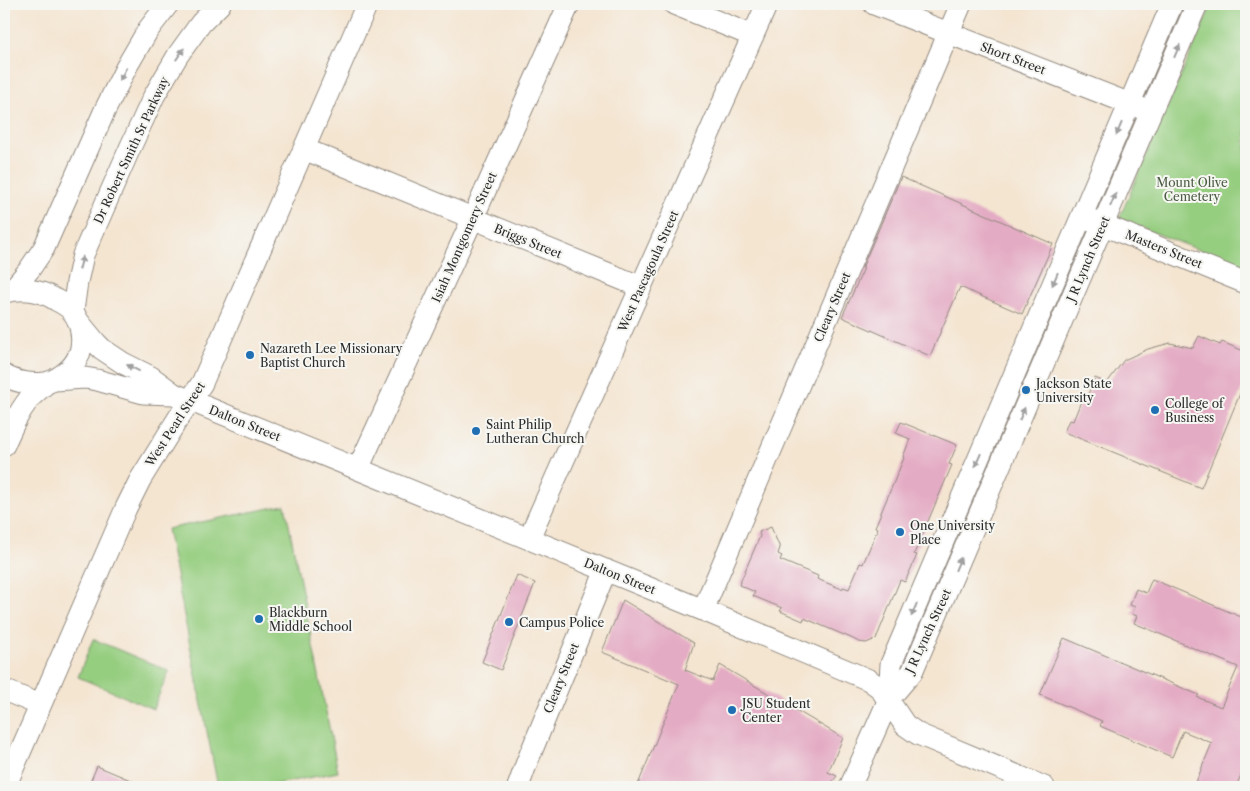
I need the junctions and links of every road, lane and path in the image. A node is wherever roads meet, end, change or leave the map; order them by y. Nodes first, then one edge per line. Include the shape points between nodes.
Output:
1 (168, 4) edge
2 (220, 4) edge
3 (367, 4) edge
4 (569, 4) edge
5 (674, 4) edge
6 (768, 4) edge
7 (874, 4) edge
8 (961, 4) edge
9 (1172, 4) edge
10 (1197, 4) edge
11 (948, 33) junction
12 (753, 36) junction
13 (1130, 104) junction
14 (1151, 112) junction
15 (304, 149) junction
16 (1082, 216) junction
17 (473, 218) junction
18 (1103, 224) junction
19 (1246, 283) edge
20 (641, 287) junction
21 (8, 291) edge
22 (76, 316) junction
23 (4, 374) edge
24 (51, 381) junction
25 (182, 397) junction
26 (4, 445) edge
27 (358, 469) junction
28 (529, 538) junction
29 (606, 570) junction
30 (703, 610) junction
31 (4, 690) edge
32 (888, 699) junction
33 (40, 705) junction
34 (5, 787) edge
35 (518, 787) edge
36 (850, 787) edge
37 (1044, 787) edge

1 -> 21 street via 127,66 44,248 29,270
22 -> 2 street, Dr Robert Smith Sr Parkway via 76,282 83,256 130,148 154,96 178,55 201,23
3 - 15 street, West Pearl Street
4 - 17 street, Isiah Montgomery Street
5 - 12 street
6 - 12 street, West Pascagoula Street
7 - 11 street, Short Street
8 - 11 street, Cleary Street
9 - 13 street, J R Lynch Street
14 -> 10 street, J R Lynch Street
11 - 13 street, Short Street
11 - 30 street, Cleary Street
12 - 20 street, West Pascagoula Street
13 - 14 street, Short Street
13 -> 16 street, J R Lynch Street
18 -> 14 street, J R Lynch Street
15 - 17 street, Briggs Street
15 - 25 street, West Pearl Street via 202,383
16 - 18 street, Masters Street
16 -> 32 street, J R Lynch Street via 891,664
17 - 20 street, Briggs Street
17 - 27 street, Isiah Montgomery Street
18 - 19 street, Masters Street
32 -> 18 street, J R Lynch Street via 912,672
20 - 28 street, West Pascagoula Street
21 - 22 street, Dalton Street via 37,291 64,304
22 - 24 street, Dr Robert Smith Sr Parkway via 82,345 78,358 70,370
25 -> 22 street, Dalton Street via 102,349
23 - 24 street, Dalton Street via 21,382
24 - 25 street, Dalton Street via 91,379 143,393
24 - 26 street via 30,398
25 - 27 street, Dalton Street
25 - 33 street, West Pearl Street via 179,416 140,480
27 - 28 street, Dalton Street
28 - 29 street, Dalton Street
29 - 30 street, Dalton Street
29 - 35 street, Cleary Street
30 - 32 street, Dalton Street via 869,680
31 - 33 street
32 - 36 street
32 - 37 street, Dalton Street via 905,725 918,734
33 - 34 street, West Pearl Street

